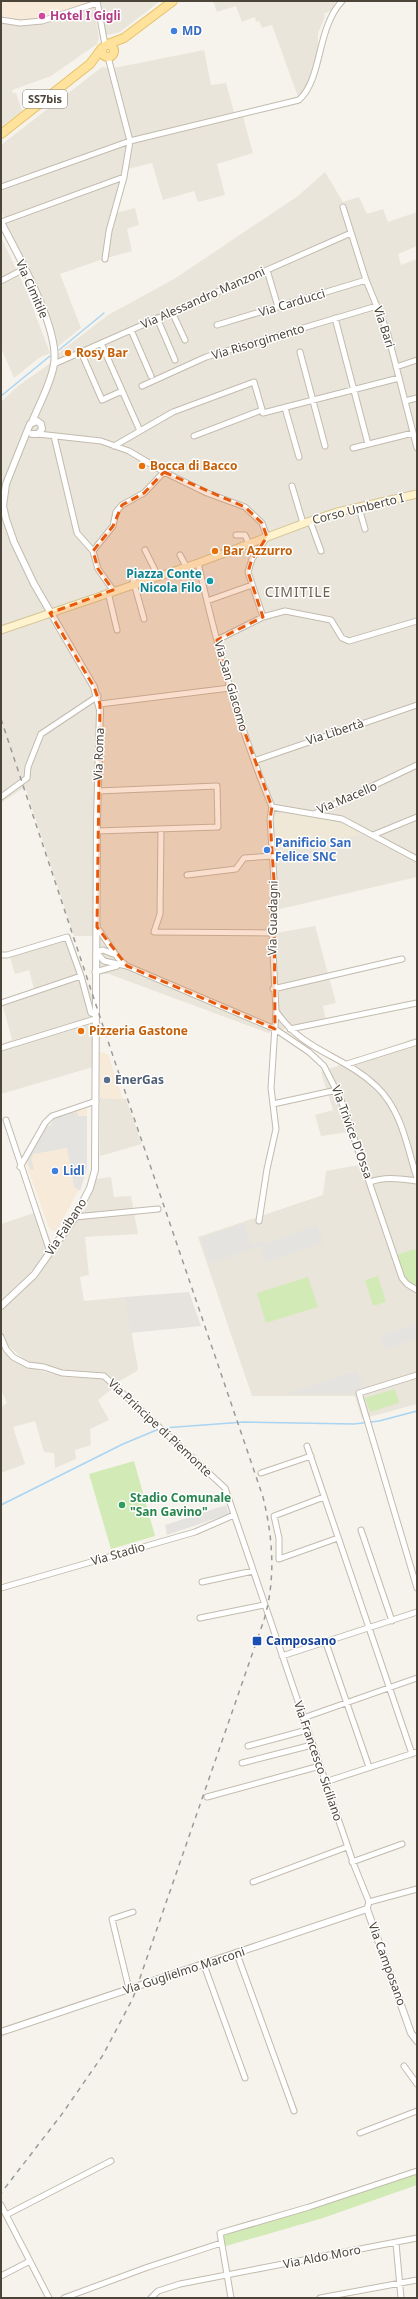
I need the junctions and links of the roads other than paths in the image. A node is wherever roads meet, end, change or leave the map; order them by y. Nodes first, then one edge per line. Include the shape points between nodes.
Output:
1 (173, 1) edge
2 (342, 1) edge
3 (97, 2) edge
4 (1, 20) edge
5 (124, 38) junction
6 (105, 46) junction
7 (109, 56) junction
8 (90, 64) junction
9 (1, 134) edge
10 (130, 141) junction
11 (124, 177) junction
12 (1, 188) edge
13 (343, 207) dead end
14 (1, 222) edge
15 (351, 233) junction
16 (105, 259) dead end
17 (24, 269) junction
18 (267, 270) junction
19 (366, 280) junction
20 (1, 281) edge
21 (377, 306) junction
22 (278, 307) junction
23 (172, 312) junction
24 (158, 318) junction
25 (335, 318) junction
26 (217, 325) dead end
27 (131, 330) junction
28 (185, 340) dead end
29 (101, 343) junction
30 (81, 352) junction
31 (300, 352) dead end
32 (175, 360) dead end
33 (417, 360) edge
34 (54, 364) junction
35 (396, 367) junction
36 (151, 376) dead end
37 (399, 378) junction
38 (142, 386) dead end
39 (354, 389) junction
40 (122, 391) junction
41 (417, 398) edge
42 (313, 400) junction
43 (405, 402) junction
44 (38, 405) junction
45 (285, 408) junction
46 (263, 412) junction
47 (32, 422) junction
48 (41, 425) junction
49 (140, 431) junction
50 (33, 432) junction
51 (52, 435) junction
52 (415, 435) edge
53 (194, 436) dead end
54 (368, 444) junction
55 (114, 446) junction
56 (325, 446) dead end
57 (353, 448) dead end
58 (417, 448) edge
59 (299, 457) dead end
60 (164, 472) junction
61 (292, 486) dead end
62 (417, 494) edge
63 (2, 496) edge
64 (359, 508) junction
65 (307, 522) junction
66 (365, 529) dead end
67 (236, 535) dead end
68 (267, 537) junction
69 (249, 544) junction
70 (146, 550) dead end
71 (93, 551) junction
72 (321, 551) dead end
73 (180, 555) dead end
74 (198, 563) junction
75 (186, 566) junction
76 (131, 572) dead end
77 (158, 576) junction
78 (136, 584) junction
79 (252, 585) junction
80 (111, 591) junction
81 (207, 601) junction
82 (50, 613) junction
83 (263, 617) junction
84 (144, 619) dead end
85 (417, 622) edge
86 (1, 630) edge
87 (118, 630) dead end
88 (217, 640) junction
89 (230, 688) junction
90 (98, 696) junction
91 (100, 704) junction
92 (417, 705) edge
93 (254, 761) junction
94 (417, 765) edge
95 (98, 791) junction
96 (1, 797) edge
97 (272, 807) junction
98 (316, 813) junction
99 (417, 817) edge
100 (161, 829) junction
101 (97, 831) junction
102 (373, 835) junction
103 (273, 856) junction
104 (417, 859) edge
105 (187, 875) dead end
106 (97, 927) junction
107 (272, 933) junction
108 (96, 952) junction
109 (1, 955) edge
110 (118, 958) junction
111 (402, 959) dead end
112 (120, 966) junction
113 (127, 966) junction
114 (95, 972) junction
115 (81, 976) junction
116 (273, 989) junction
117 (417, 1002) edge
118 (1, 1003) edge
119 (276, 1011) junction
120 (95, 1016) junction
121 (274, 1029) junction
122 (290, 1029) junction
123 (96, 1036) joint
124 (417, 1042) edge
125 (1, 1048) edge
126 (347, 1064) junction
127 (337, 1090) junction
128 (96, 1101) junction
129 (273, 1104) junction
130 (6, 1120) dead end
131 (20, 1167) junction
132 (417, 1180) edge
133 (370, 1182) junction
134 (158, 1209) dead end
135 (75, 1217) junction
136 (260, 1221) dead end
137 (50, 1252) junction
138 (417, 1290) edge
139 (1, 1306) edge
140 (1, 1337) edge
141 (4, 1349) edge
142 (417, 1375) edge
143 (307, 1446) dead end
144 (311, 1456) junction
145 (261, 1473) dead end
146 (324, 1497) junction
147 (234, 1515) junction
148 (361, 1530) dead end
149 (338, 1538) junction
150 (253, 1571) junction
151 (202, 1582) dead end
152 (1, 1588) edge
153 (417, 1588) edge
154 (264, 1605) junction
155 (266, 1612) joint
156 (417, 1612) edge
157 (200, 1618) dead end
158 (392, 1621) junction
159 (369, 1629) junction
160 (326, 1643) junction
161 (282, 1656) junction
162 (417, 1678) edge
163 (389, 1687) junction
164 (346, 1702) junction
165 (303, 1718) junction
166 (307, 1730) junction
167 (312, 1745) junction
168 (248, 1746) dead end
169 (414, 1753) edge
170 (242, 1763) dead end
171 (320, 1766) junction
172 (369, 1767) junction
173 (325, 1782) junction
174 (207, 1797) dead end
175 (402, 1844) dead end
176 (347, 1847) junction
177 (352, 1862) junction
178 (253, 1882) dead end
179 (417, 1889) edge
180 (369, 1902) junction
181 (367, 1909) junction
182 (133, 1912) dead end
183 (237, 1954) junction
184 (204, 1966) junction
185 (129, 1989) junction
186 (1, 2032) edge
187 (417, 2041) edge
188 (404, 2066) dead end
189 (245, 2078) dead end
190 (417, 2084) edge
191 (294, 2111) dead end
192 (417, 2111) edge
193 (360, 2133) dead end
194 (111, 2161) dead end
195 (417, 2171) edge
196 (1, 2205) edge
197 (6, 2215) junction
198 (417, 2238) edge
199 (221, 2243) junction
200 (396, 2243) junction
201 (30, 2261) junction
202 (1, 2276) edge
203 (227, 2276) junction
204 (417, 2280) edge
205 (400, 2283) junction
206 (48, 2296) edge
207 (152, 2297) edge
208 (64, 2298) edge
209 (231, 2298) edge
210 (320, 2298) edge
211 (401, 2298) edge

1 - 5 main road
2 - 10 street via 328,22 310,87 299,100
3 - 4 street via 37,22
3 - 6 street
5 - 6 main road
5 - 7 main road
6 - 7 main road via 102,53
6 - 8 main road, SS7bis
7 - 8 main road, SS7bis
7 - 10 street
8 - 9 main road, SS7bis
10 - 11 street
10 - 12 street
11 - 14 street
11 - 16 street via 109,231
13 - 15 street, Via Bari
14 - 17 street, Via Cimitile
15 - 18 street, Via Alessandro Manzoni
15 - 19 street, Via Bari
17 - 20 street
17 - 34 street, Via Cimitile via 46,320 54,350
18 - 22 street
18 - 23 street, Via Alessandro Manzoni
19 - 21 street, Via Bari
19 - 22 street, Via Carducci
21 - 25 street, Via Risorgimento
21 - 35 street, Via Bari
22 - 26 street, Via Carducci
23 - 24 street, Via Alessandro Manzoni
23 - 28 street
24 - 27 street, Via Alessandro Manzoni
24 - 32 street
25 - 38 street, Via Risorgimento via 206,357
25 - 39 street
27 - 29 street, Via Alessandro Manzoni
27 - 36 street
29 - 30 street, Via Alessandro Manzoni
29 - 40 street
30 - 34 street, Via Alessandro Manzoni
30 - 40 street via 102,400
31 - 42 street
33 - 35 street
34 - 44 street, Via Cimitile
35 - 37 street, Via Bari
37 - 39 street
37 - 43 street, Via Bari
39 - 42 street
39 - 54 street
40 - 49 street
41 - 43 street
42 - 45 street
42 - 56 street
43 - 52 street, Via Bari
44 - 47 street, Via Cimitile
44 - 48 street
45 - 46 street
45 - 59 street
46 - 49 street via 254,382 173,412
46 - 53 street
47 - 48 street
47 - 50 street, Via Cimitile
48 - 50 street
48 - 51 street
49 - 55 street
50 - 51 street
50 - 63 street via 24,441
51 - 55 street via 101,441
51 - 71 street via 77,533
52 - 54 street
52 - 58 street, Via Bari
54 - 57 street
55 - 60 street via 129,451
60 - 68 street via 207,493 246,507 262,523
60 - 71 street via 144,492 122,505 116,512 113,526
61 - 65 street
62 - 64 main road, Corso Umberto I
63 - 82 street, Via Roma via 14,542
64 - 65 main road, Corso Umberto I
64 - 66 street
65 - 68 main road, Corso Umberto I
65 - 72 street
67 - 69 street via 245,535
68 - 69 main road, Corso Umberto I
68 - 79 street via 249,566
69 - 74 main road, Corso Umberto I
70 - 77 street
71 - 80 street via 98,569
73 - 75 street
74 - 75 main road, Corso Umberto I
74 - 81 street, Via San Giacomo
75 - 77 main road, Corso Umberto I
76 - 78 street
77 - 78 main road, Corso Umberto I
78 - 80 main road, Corso Umberto I
78 - 84 street
79 - 81 street
79 - 83 street
80 - 82 main road, Corso Umberto I
80 - 87 street
81 - 88 street, Via San Giacomo
82 - 86 main road, Corso Umberto I
82 - 90 street, Via Roma
83 - 85 street via 285,611 331,620 342,638 349,641
83 - 88 street
88 - 89 street, Via San Giacomo
89 - 91 street
89 - 93 street, Via San Giacomo
90 - 91 street, Via Roma
90 - 96 street via 41,734 28,767 27,778
91 - 95 street, Via Roma
92 - 93 street, Via Libertà
93 - 97 street, Via San Giacomo
94 - 98 street, Via Macello
95 - 100 street via 217,786 218,827
95 - 101 street, Via Roma
97 - 98 street, Via Macello
97 - 103 street, Via Guadagni via 270,819
98 - 102 street via 342,819
99 - 102 street
100 - 101 street
100 - 107 street via 160,914 154,932
101 - 106 street, Via Roma
102 - 104 street
103 - 105 street via 244,858 236,869
103 - 107 street, Via Guadagni
106 - 108 street, Via Roma
106 - 110 street, Via Trivice D'Ossa
107 - 116 street, Via Guadagni
108 - 110 street, Via Trivice D'Ossa via 109,951
108 - 112 street, Via Trivice D'Ossa via 104,961
108 - 114 street, Via Roma
109 - 115 street via 67,936
110 - 113 street, Via Trivice D'Ossa
111 - 116 street
112 - 113 street, Via Trivice D'Ossa
112 - 114 street, Via Trivice D'Ossa
113 - 121 street, Via Trivice D'Ossa
114 - 120 street, Via Roma
115 - 118 street
115 - 120 street via 91,1013
116 - 119 street, Via Guadagni
117 - 122 street
119 - 121 street, Via Guadagni
119 - 122 street
120 - 123 street, Via Roma
120 - 125 street
121 - 127 street, Via Trivice D'Ossa via 309,1052 324,1066
121 - 129 street, Via Guadagni via 271,1088
122 - 126 street via 319,1051
123 - 128 street, Via Faibano
124 - 126 street
126 - 132 street via 378,1088 394,1109
127 - 129 street
127 - 133 street, Via Trivice D'Ossa
128 - 131 street via 52,1116 45,1123
128 - 135 street, Via Faibano via 95,1170 90,1188
129 - 136 street, Via Guadagni via 276,1129 267,1169
130 - 131 street
131 - 137 street
132 - 133 street via 393,1178
133 - 138 street, Via Trivice D'Ossa via 402,1278
134 - 135 street
135 - 137 street, Via Faibano
137 - 139 street, Via Faibano via 34,1275
140 - 141 street, Via Principe di Piemonte
141 - 147 street, Via Principe di Piemonte via 28,1365 62,1373 104,1376 225,1488
142 - 153 street via 359,1393
143 - 144 street
144 - 145 street
144 - 146 street
146 - 149 street
146 - 149 street via 274,1516 279,1538 279,1559
147 - 150 street, Via Principe di Piemonte
147 - 152 street, Via Stadio via 195,1532
148 - 158 street
149 - 159 street
150 - 151 street
150 - 154 street, Via Principe di Piemonte
154 - 155 street, Via Principe di Piemonte
154 - 157 street
155 - 161 street, Via Francesco Siciliano
156 - 158 street
158 - 159 street
159 - 160 street
159 - 163 street
160 - 161 street
160 - 164 street
161 - 165 street, Via Francesco Siciliano
162 - 163 street
163 - 164 street
163 - 169 street
164 - 165 street
164 - 172 street
165 - 166 street, Via Francesco Siciliano
166 - 167 street, Via Francesco Siciliano
166 - 168 street
167 - 170 street
167 - 171 street, Via Francesco Siciliano
169 - 172 street
171 - 173 street, Via Francesco Siciliano
171 - 174 street
172 - 173 street
173 - 176 street, Via Francesco Siciliano
175 - 177 street
176 - 177 street, Via Francesco Siciliano
176 - 178 street
177 - 180 street, Via Francesco Siciliano
179 - 180 street
180 - 181 street
181 - 183 street, Via Guglielmo Marconi
181 - 187 street, Via Camposano
182 - 185 street via 112,1919
183 - 184 street, Via Guglielmo Marconi
183 - 191 street
184 - 185 street, Via Guglielmo Marconi
184 - 189 street
185 - 186 street, Via Guglielmo Marconi
188 - 190 street
192 - 193 street
194 - 197 street
195 - 199 street via 220,2233
196 - 197 street
197 - 201 street
198 - 200 street, Via Aldo Moro
199 - 203 street
199 - 208 street
200 - 203 street, Via Aldo Moro
200 - 205 street
201 - 202 street
201 - 206 street
203 - 207 street, Via Aldo Moro via 158,2290
203 - 209 street
204 - 205 street
205 - 210 street
205 - 211 street

